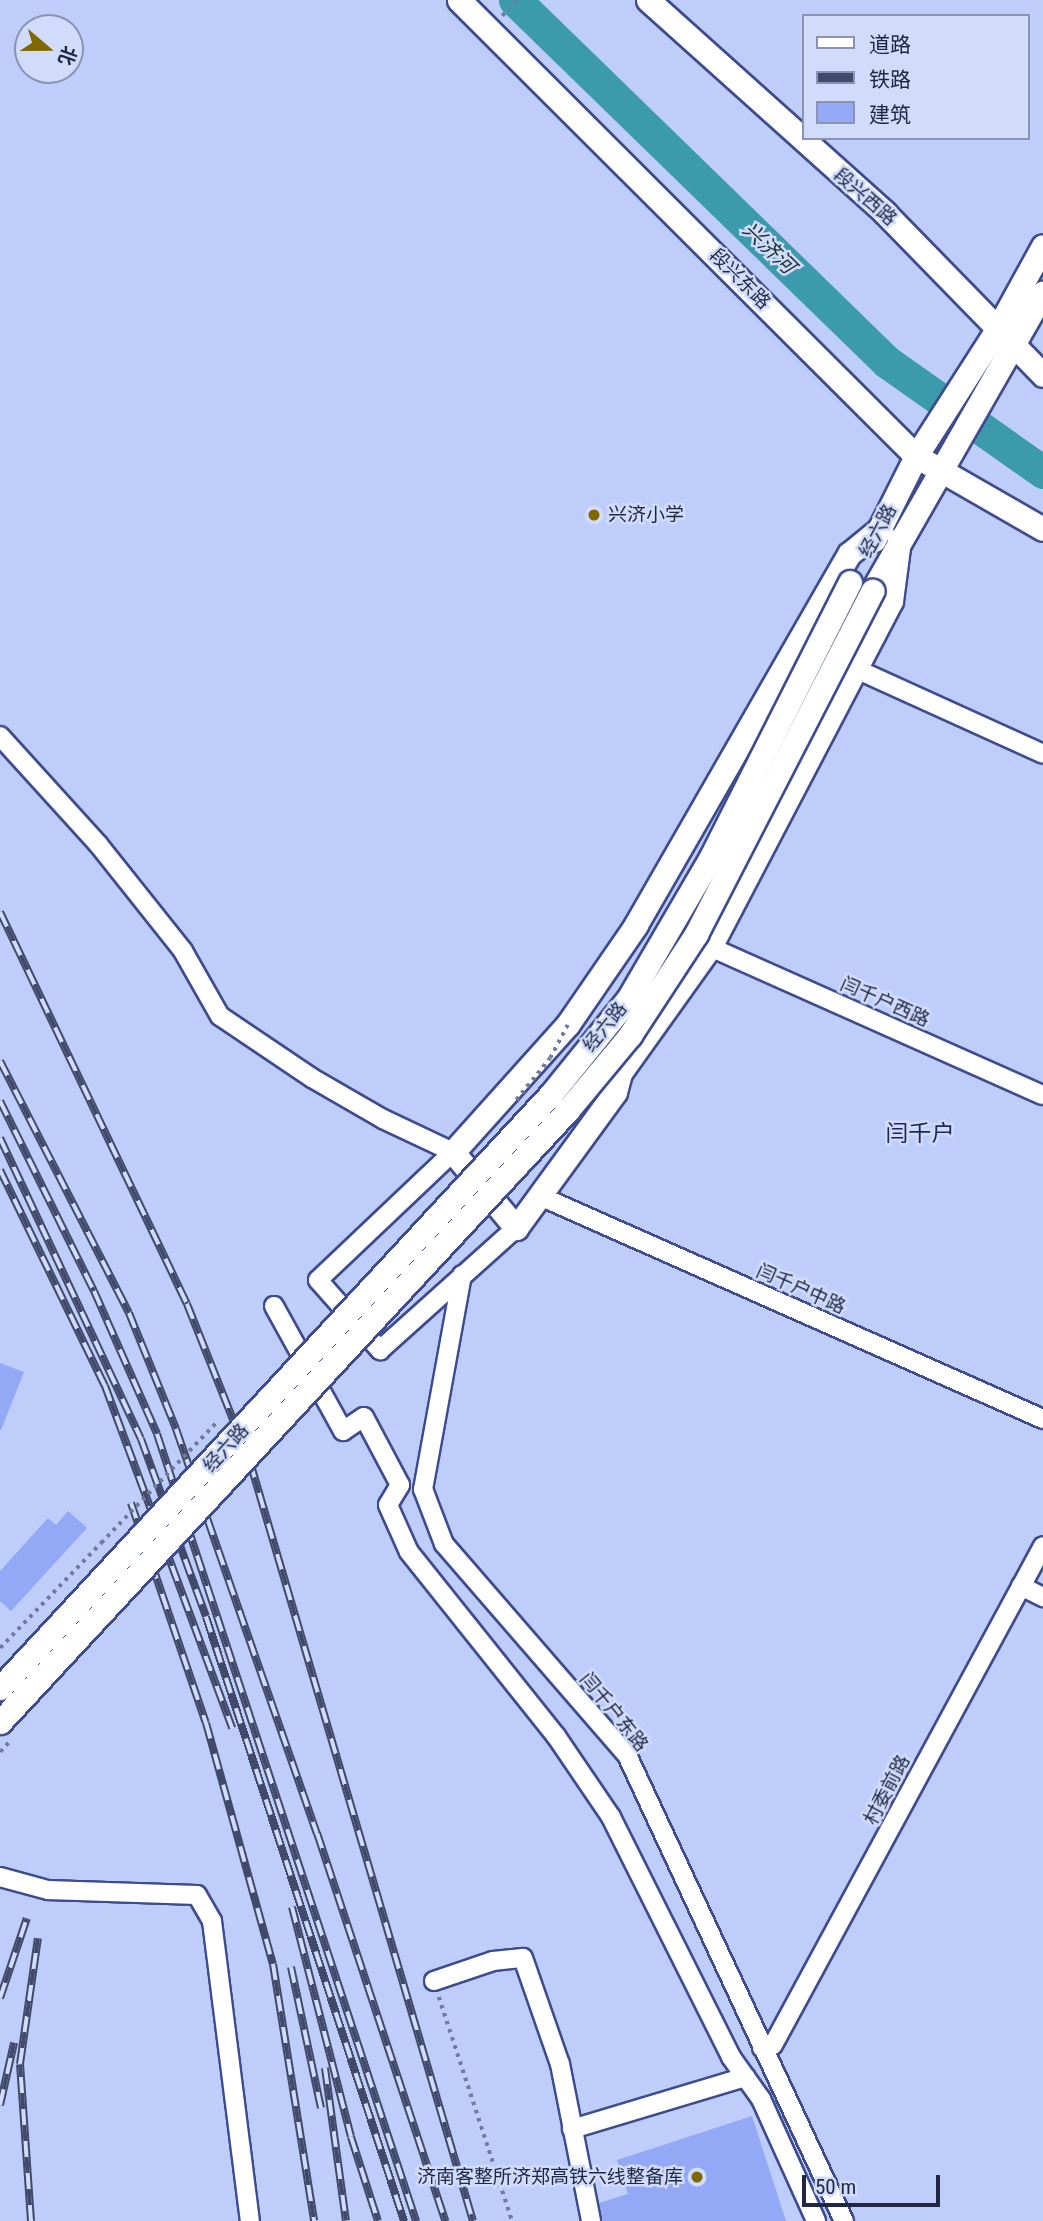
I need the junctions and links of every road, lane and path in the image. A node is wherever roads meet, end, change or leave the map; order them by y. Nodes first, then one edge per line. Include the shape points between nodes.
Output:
1 (459, 0) edge
2 (517, 0) edge
3 (648, 0) edge
4 (495, 23) dead end
5 (802, 138) edge
6 (804, 140) edge
7 (1043, 246) edge
8 (1043, 292) edge
9 (999, 326) junction
10 (1015, 348) junction
11 (1043, 374) edge
12 (916, 456) junction
13 (940, 472) junction
14 (1043, 529) edge
15 (890, 534) junction
16 (856, 669) junction
17 (0, 736) edge
18 (1043, 754) edge
19 (710, 947) junction
20 (1043, 1096) edge
21 (453, 1152) junction
22 (542, 1197) junction
23 (516, 1228) junction
24 (462, 1275) junction
25 (274, 1306) dead end
26 (223, 1415) dead end
27 (1043, 1419) edge
28 (400, 1485) junction
29 (433, 1516) junction
30 (1043, 1546) edge
31 (1021, 1586) junction
32 (1043, 1597) edge
33 (0, 1647) edge
34 (0, 1688) edge
35 (0, 1722) edge
36 (0, 1877) edge
37 (434, 1981) joint
38 (762, 2048) junction
39 (745, 2077) junction
40 (572, 2129) junction
41 (250, 2221) edge
42 (512, 2221) edge
43 (591, 2221) edge
44 (816, 2221) edge
45 (844, 2221) edge

1 - 12 main road, 段兴东路
2 - 4 path
3 - 5 main road, 段兴西路
6 - 9 main road, 段兴西路
7 - 9 main road, 经六路
8 - 10 main road, 经六路
9 - 10 main road, 段兴西路
9 - 12 main road, 经六路
10 - 11 main road, 段兴西路
10 - 13 main road, 经六路
12 - 13 main road, 段兴东路
12 - 15 main road, 经六路
13 - 14 main road, 段兴东路
13 - 15 main road, 经六路
15 - 16 main road via 891,601
15 - 21 main road via 849,554 636,925 568,1024
15 - 34 main road, 经六路, bridge via 850,582 711,857 628,999 551,1094
15 - 35 main road, 经六路, bridge via 872,591 696,934 630,1035 567,1111
16 - 18 street
16 - 19 main road
17 - 21 street via 97,844 183,951 220,1016 312,1078
19 - 20 street, 闫千户西路
19 - 22 main road via 620,1073 615,1092
21 - 23 main road
21 - 24 street via 318,1280 380,1350
22 - 23 main road
22 - 27 street, 闫千户中路
23 - 24 street
24 - 29 street, 闫千户东路 via 423,1489
25 - 28 street via 343,1431 363,1417
26 - 33 path, bridge
28 - 29 street
28 - 39 street via 388,1506 409,1552 556,1736 611,1817 705,2009
29 - 38 street, 闫千户东路 via 444,1544 627,1755
30 - 31 street, 村委前路
31 - 32 street
31 - 38 street, 村委前路 via 773,2045
36 - 41 street via 48,1891 197,1895 212,1921
37 - 40 street via 494,1961 523,1958 560,2064
37 - 42 path
38 - 45 street, 闫千户东路
39 - 40 street
39 - 44 street via 761,2099
40 - 43 street

